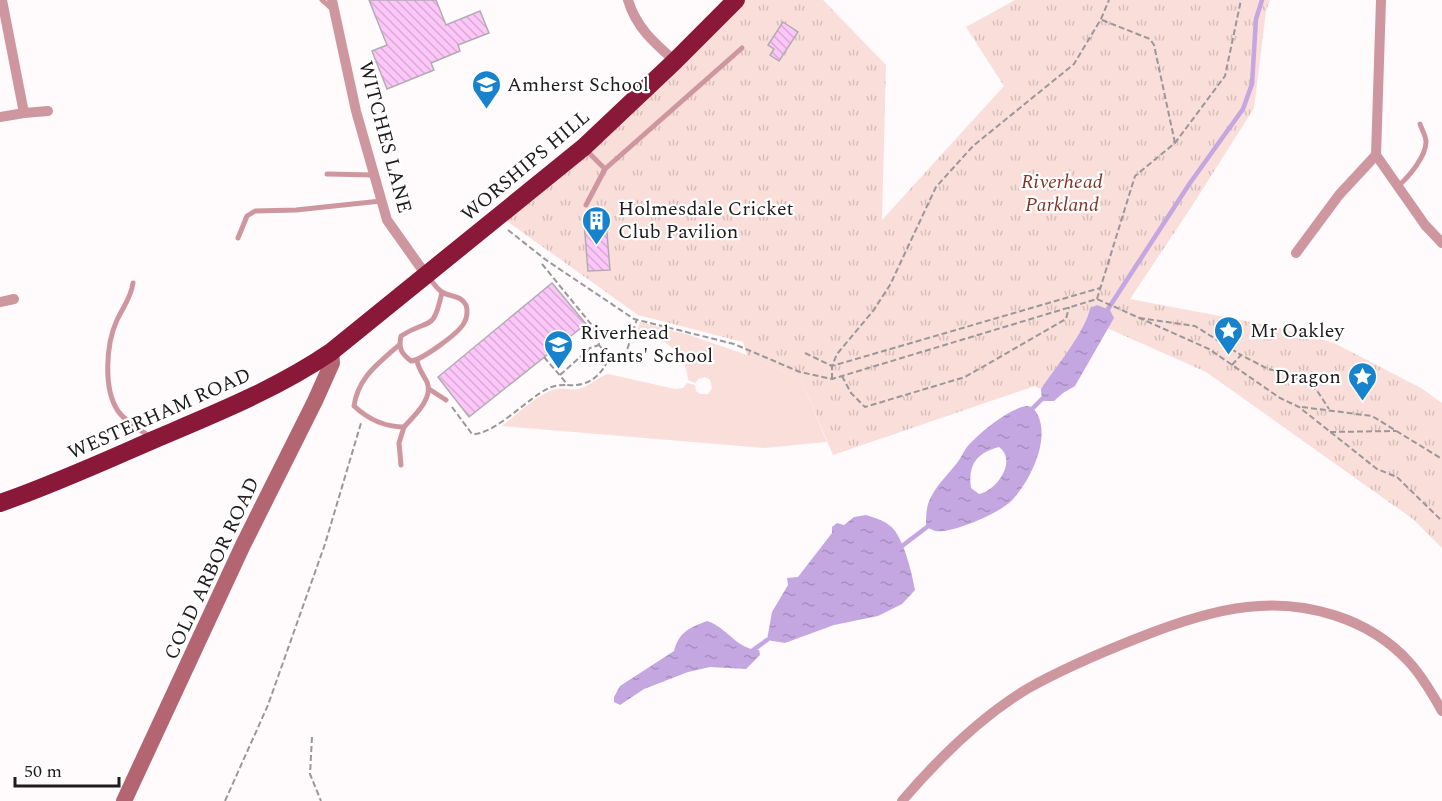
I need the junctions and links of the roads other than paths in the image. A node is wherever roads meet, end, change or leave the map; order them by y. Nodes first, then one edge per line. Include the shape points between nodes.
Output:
1 (2, 0) edge
2 (322, 0) edge
3 (628, 0) edge
4 (736, 0) edge
5 (1381, 0) edge
6 (333, 5) edge
7 (742, 48) dead end
8 (675, 62) junction
9 (48, 111) dead end
10 (24, 113) junction
11 (0, 117) edge
12 (1420, 124) dead end
13 (584, 147) junction
14 (1376, 155) junction
15 (605, 169) junction
16 (327, 174) dead end
17 (373, 175) junction
18 (1397, 187) junction
19 (381, 201) junction
20 (586, 206) dead end
21 (238, 238) dead end
22 (1442, 243) edge
23 (1296, 253) dead end
24 (426, 275) junction
25 (133, 283) dead end
26 (442, 292) junction
27 (14, 299) dead end
28 (0, 302) edge
29 (399, 345) junction
30 (331, 352) junction
31 (417, 361) junction
32 (429, 389) junction
33 (446, 400) road end
34 (404, 427) junction
35 (154, 440) junction
36 (401, 465) dead end
37 (0, 502) edge
38 (1442, 711) edge
39 (124, 801) edge
40 (902, 801) edge

1 - 10 street
2 - 6 lane
3 - 8 street via 642,31
4 - 8 highway, WORSHIPS HILL
5 - 14 street
6 - 17 street, WITCHES LANE
7 - 15 lane
8 - 13 highway, WORSHIPS HILL
9 - 10 street
10 - 11 street
12 - 18 lane via 1426,146 1410,176
13 - 15 lane
13 - 24 highway, WORSHIPS HILL
14 - 18 street
14 - 23 street via 1339,195
15 - 20 lane
16 - 17 lane
17 - 19 street, WITCHES LANE
18 - 22 street
19 - 21 lane via 255,211 247,216
19 - 24 street, WITCHES LANE via 387,219
24 - 26 lane
24 - 30 highway, WORSHIPS HILL
25 - 35 lane via 130,299 112,335 108,378 118,410
26 - 29 lane via 432,322 401,336
26 - 31 lane via 460,298 465,304 468,312 464,324
27 - 28 street
29 - 31 lane via 403,355
29 - 34 lane via 371,370 361,384 354,406 393,427
30 - 35 highway, WESTERHAM ROAD via 299,374 247,400
30 - 39 main road, COLD ARBOR ROAD via 332,363 315,401
31 - 32 lane
32 - 33 lane
32 - 34 lane via 425,402
34 - 36 lane via 399,443
35 - 37 highway, WESTERHAM ROAD
38 - 40 street via 1409,662 1378,636 1327,613 1298,607 1248,606 1149,633 1026,690 958,742

